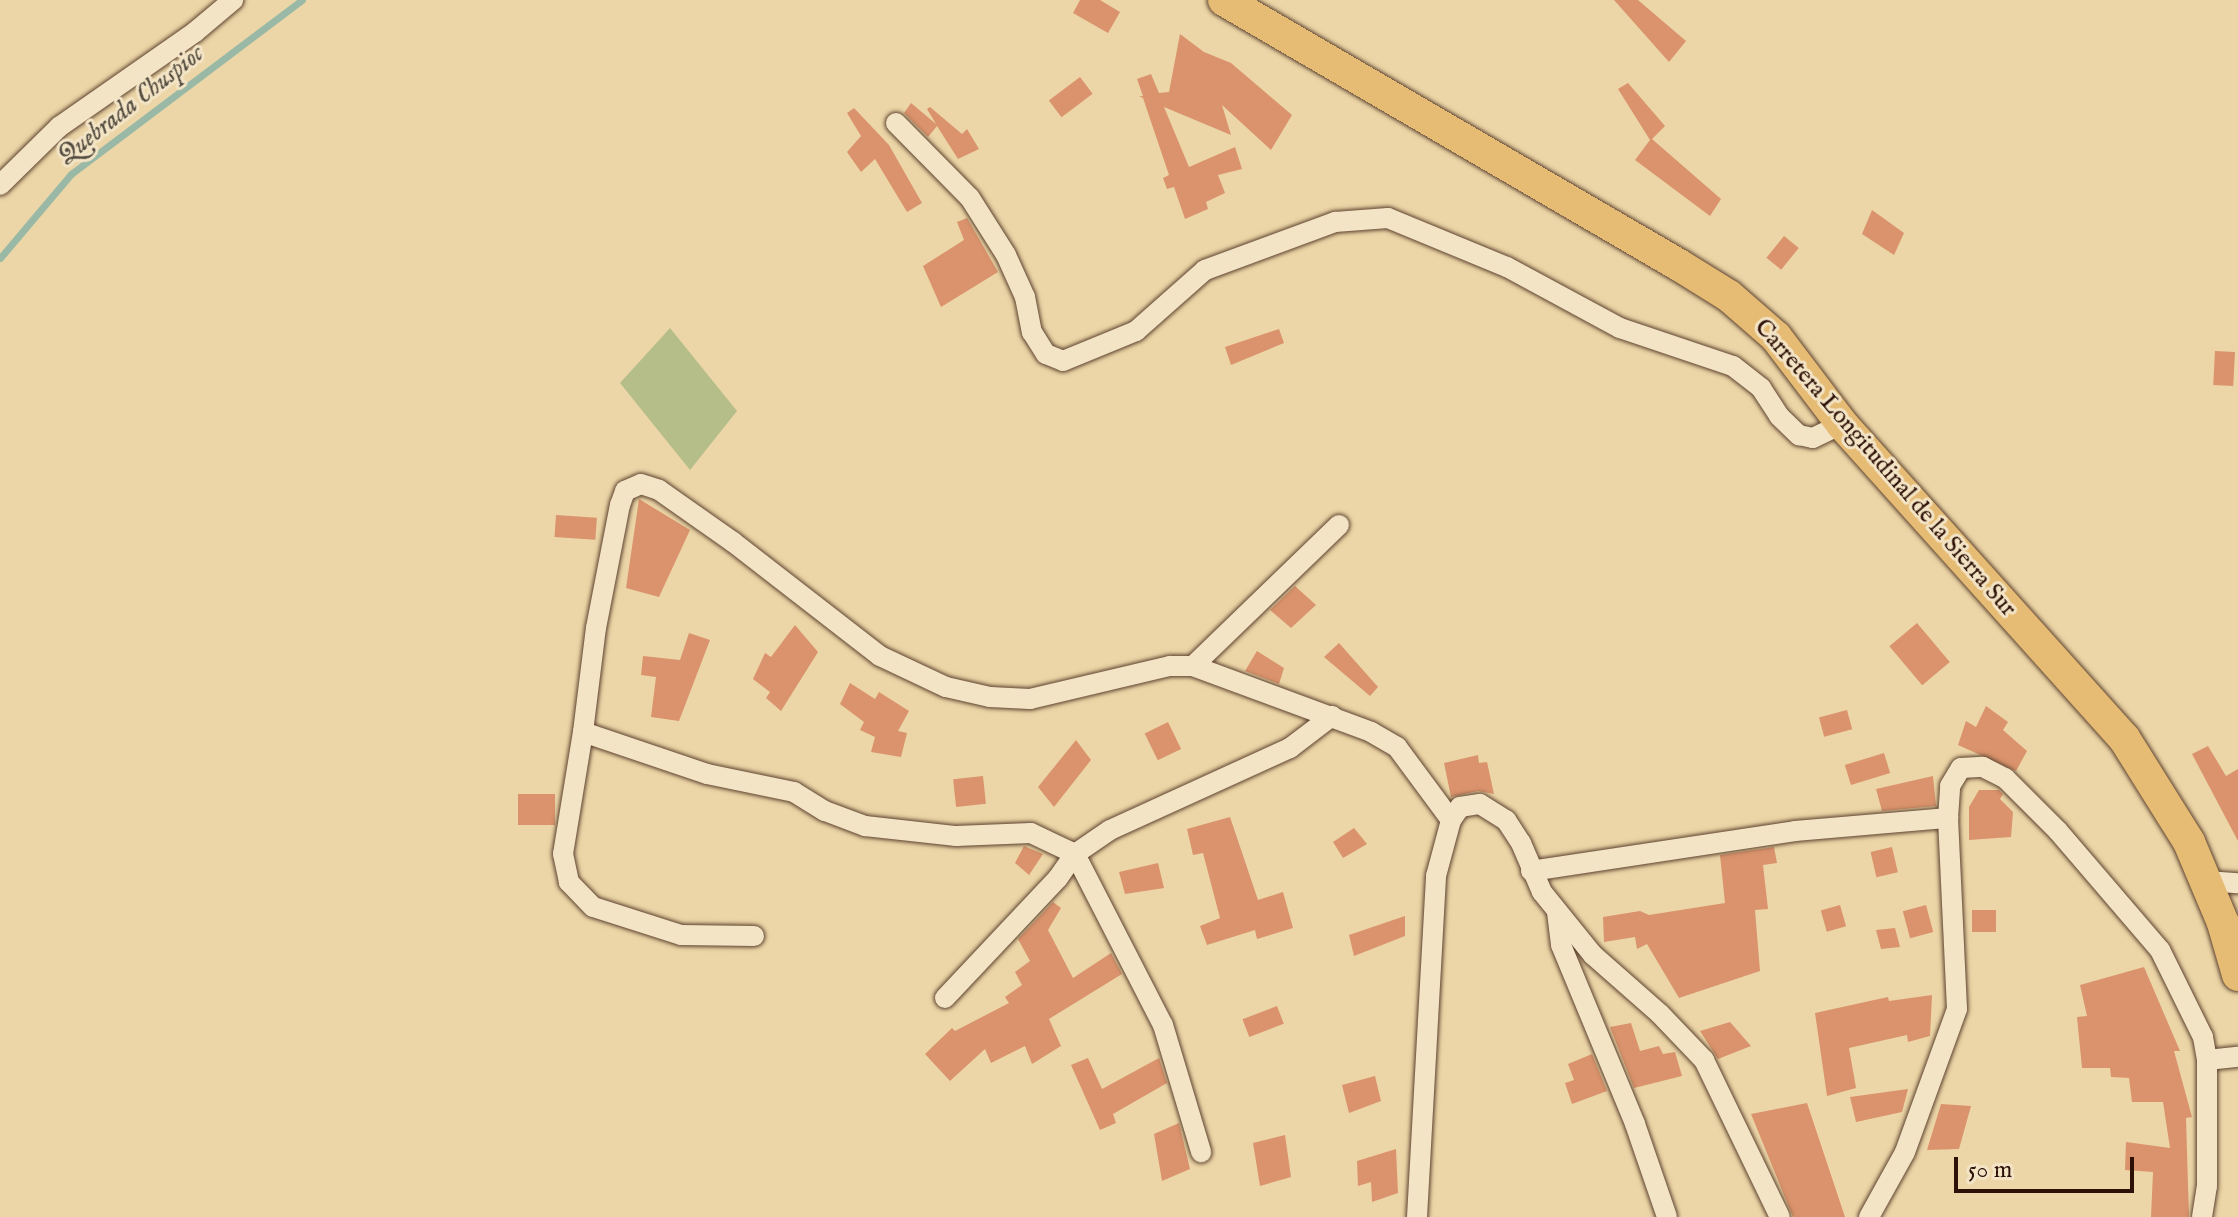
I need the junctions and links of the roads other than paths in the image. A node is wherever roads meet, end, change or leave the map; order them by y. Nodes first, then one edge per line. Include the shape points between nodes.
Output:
1 (233, 0) edge
2 (1224, 0) edge
3 (896, 123) dead end
4 (0, 185) edge
5 (1842, 424) junction
6 (1339, 525) dead end
7 (1193, 666) junction
8 (1332, 716) junction
9 (583, 732) junction
10 (1948, 818) junction
11 (1451, 820) junction
12 (1075, 854) junction
13 (1531, 871) junction
14 (2206, 881) junction
15 (2238, 883) edge
16 (1557, 912) junction
17 (754, 936) dead end
18 (2238, 975) edge
19 (945, 998) dead end
20 (2238, 1057) edge
21 (2207, 1060) junction
22 (1201, 1152) dead end
23 (1417, 1217) edge
24 (1667, 1217) edge
25 (1780, 1217) edge
26 (1869, 1217) edge
27 (2202, 1217) edge

1 - 4 street via 59,127
2 - 5 highway, Carretera Longitudinal de la Sierra Sur via 1729,296 1776,337
3 - 5 street via 970,198 1006,255 1025,297 1032,332 1046,354 1063,361 1136,331 1176,292 1217,264 1335,222 1388,218 1507,267 1620,328 1733,366 1761,388 1799,435 1813,438
5 - 14 highway, Carretera Longitudinal de la Sierra Sur via 2124,738 2157,785
6 - 7 street
7 - 8 street
7 - 9 street via 1170,666 1030,699 946,687 880,656 721,534 659,490 641,484 625,491 620,505
8 - 11 street via 1397,747
8 - 12 street via 1290,748 1110,830
9 - 12 street via 707,774 794,792 865,826 956,836 1031,833
9 - 17 street via 563,854 569,882 593,907 681,935
10 - 13 street via 1795,831
10 - 21 street via 1950,786 1961,768 1983,767 2005,778 2160,950 2203,1037
10 - 26 street via 1957,1009 1905,1152
11 - 13 street via 1460,807 1480,804 1506,820
11 - 23 street via 1436,876
12 - 19 street
12 - 22 street via 1163,1025
13 - 16 street
14 - 15 street
14 - 18 highway, Carretera Longitudinal de la Sierra Sur
16 - 24 street via 1561,945
16 - 25 street via 1593,955 1704,1060
20 - 21 street
21 - 27 street via 2207,1186

